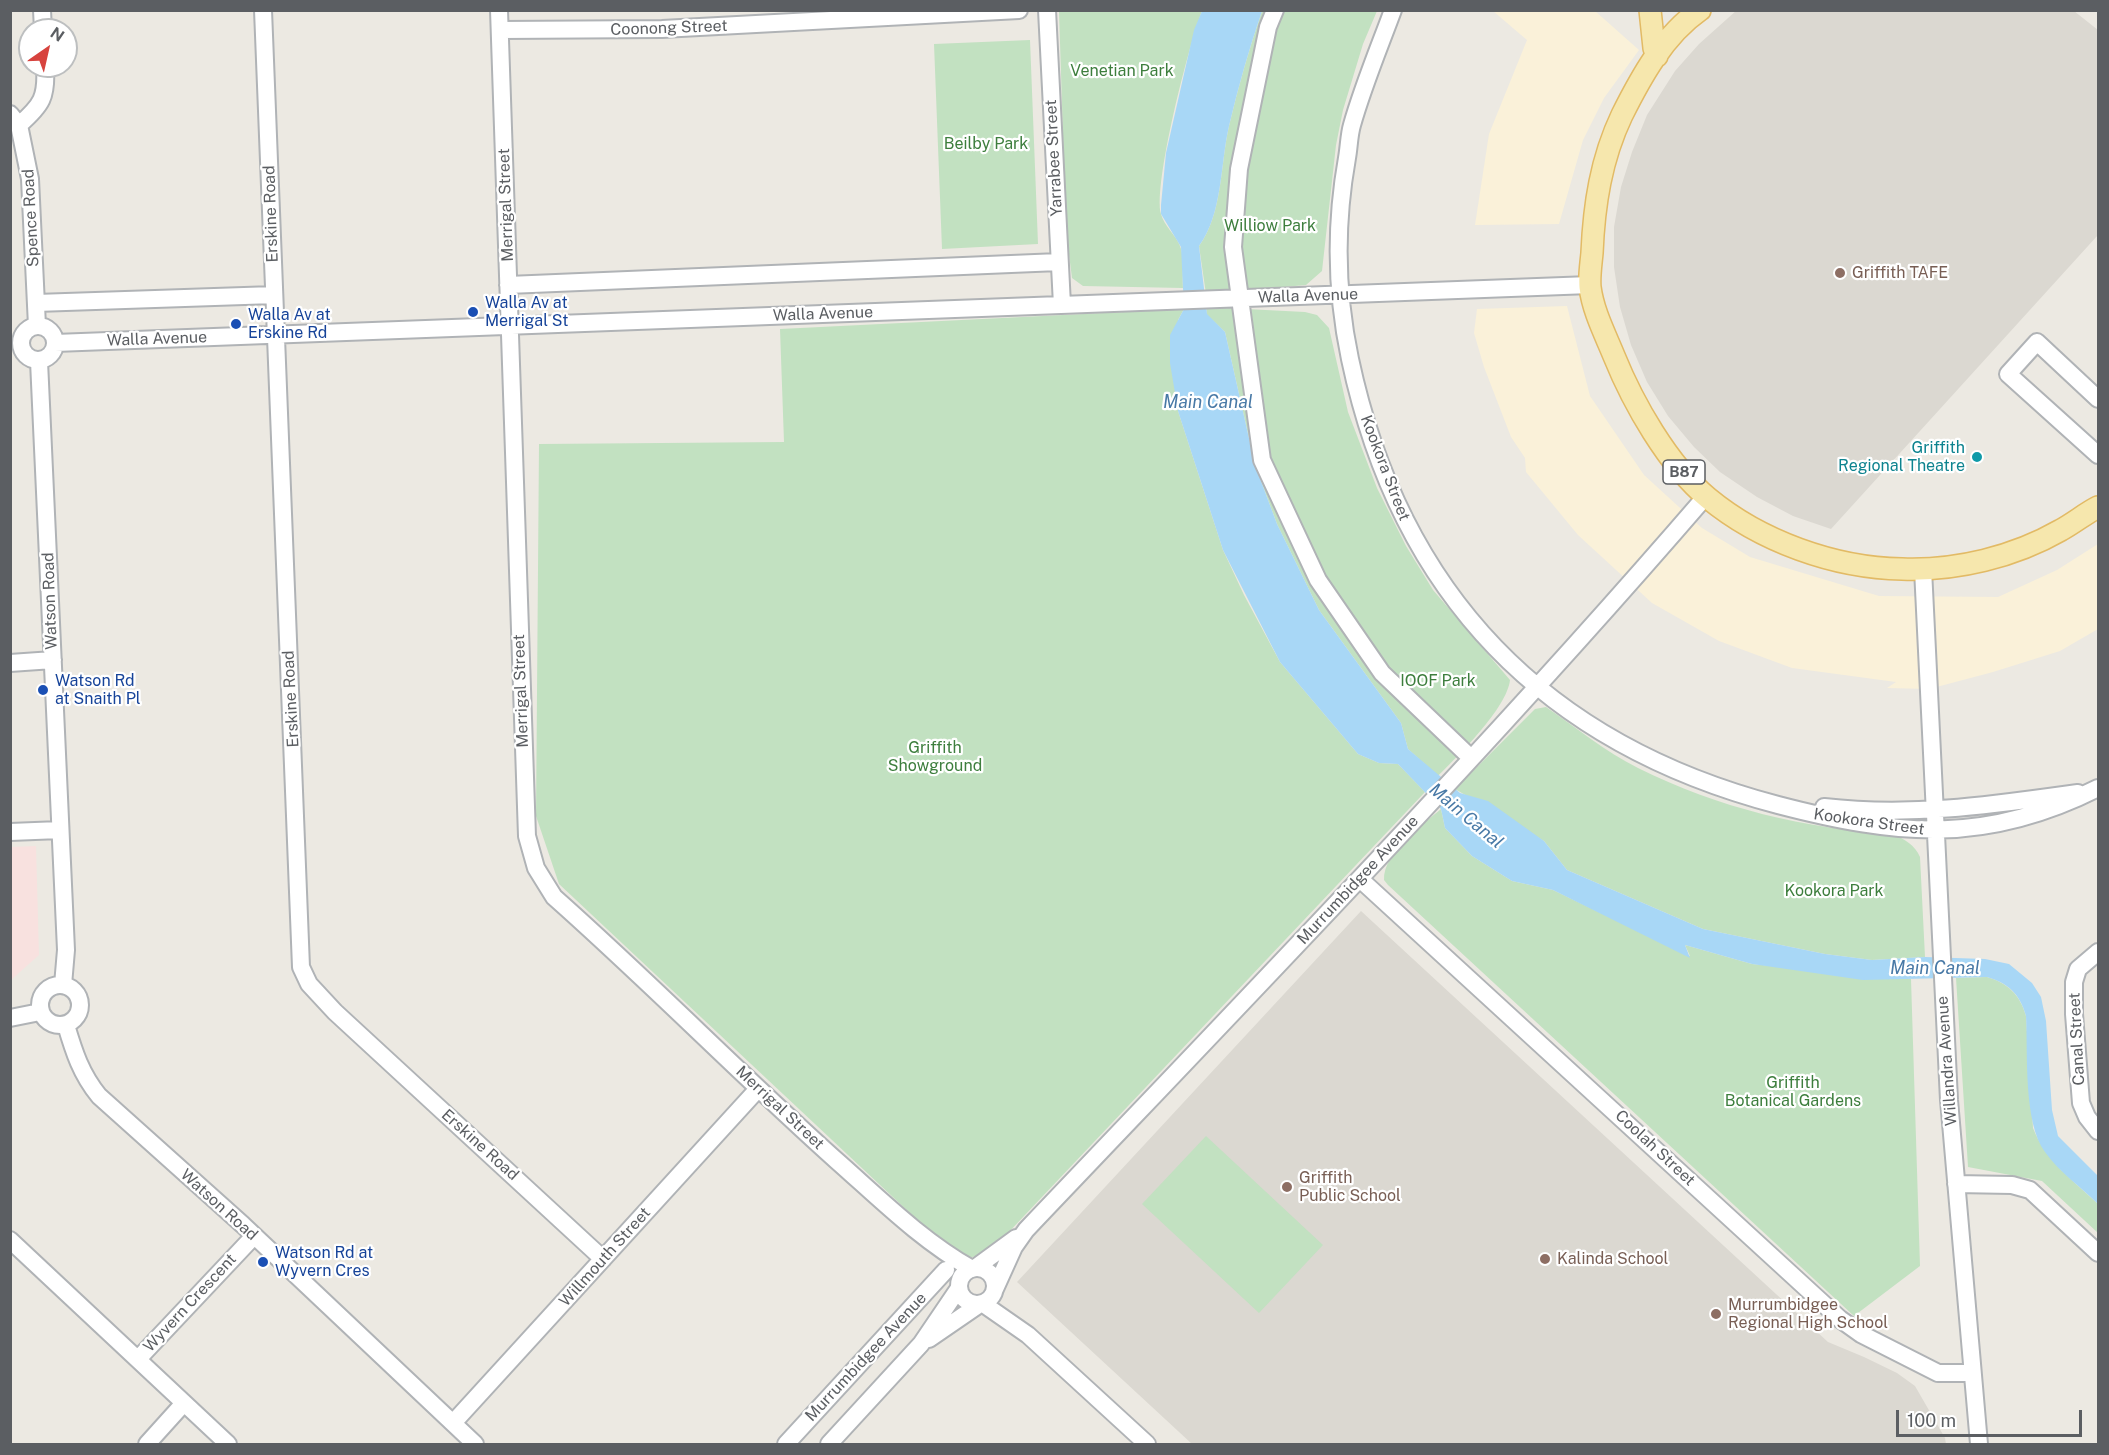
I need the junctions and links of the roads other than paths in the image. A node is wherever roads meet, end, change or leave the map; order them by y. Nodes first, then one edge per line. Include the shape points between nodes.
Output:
1 (263, 10) edge
2 (499, 10) edge
3 (1019, 10) edge
4 (1047, 10) edge
5 (1275, 10) edge
6 (1393, 10) edge
7 (1650, 10) edge
8 (1700, 10) edge
9 (898, 14) edge
10 (500, 30) junction
11 (1657, 56) junction
12 (46, 78) edge
13 (15, 120) edge
14 (1059, 262) junction
15 (508, 285) junction
16 (1590, 285) junction
17 (274, 295) junction
18 (1339, 295) junction
19 (1240, 298) junction
20 (36, 303) junction
21 (1062, 305) junction
22 (37, 326) junction
23 (510, 326) junction
24 (275, 334) junction
25 (16, 342) edge
26 (55, 343) junction
27 (39, 361) junction
28 (2098, 399) edge
29 (2098, 455) edge
30 (1706, 496) junction
31 (2098, 507) edge
32 (1923, 569) junction
33 (53, 660) junction
34 (10, 663) edge
35 (1536, 687) junction
36 (1471, 758) junction
37 (2097, 791) edge
38 (1747, 797) junction
39 (1934, 812) junction
40 (60, 830) junction
41 (1935, 831) junction
42 (10, 832) edge
43 (1361, 880) junction
44 (2098, 952) edge
45 (63, 985) junction
46 (40, 1012) junction
47 (10, 1018) edge
48 (66, 1025) junction
49 (757, 1090) junction
50 (2098, 1131) edge
51 (1956, 1184) junction
52 (898, 1215) junction
53 (1026, 1230) junction
54 (254, 1236) junction
55 (10, 1240) edge
56 (2098, 1253) edge
57 (603, 1259) junction
58 (974, 1268) junction
59 (946, 1270) junction
60 (960, 1286) junction
61 (988, 1297) junction
62 (921, 1344) junction
63 (138, 1359) junction
64 (1972, 1373) junction
65 (184, 1403) junction
66 (453, 1423) junction
67 (147, 1444) edge
68 (228, 1444) edge
69 (475, 1444) edge
70 (786, 1444) edge
71 (829, 1444) edge
72 (1147, 1444) edge
73 (1979, 1444) edge

1 - 17 street, Erskine Road
2 - 10 street, Merrigal Street
3 - 9 street, Coonong Street
4 - 14 street, Yarrabee Street
5 - 19 street via 1268,27 1239,169 1233,247
6 - 18 street, Kookora Street via 1351,127 1340,216
7 - 11 main road
8 - 11 main road, B87 via 1672,34
9 - 10 street, Coonong Street via 662,29
10 - 15 street, Merrigal Street
11 - 16 main road, B87 via 1633,92 1600,173
12 - 13 street via 39,108
13 - 20 street, Spence Road via 30,179
14 - 15 street
14 - 21 street, Yarrabee Street
15 - 23 street, Merrigal Street
16 - 18 street, Walla Avenue
16 - 30 main road, B87 via 1596,312 1644,419
17 - 20 street
17 - 24 street, Erskine Road
18 - 19 street, Walla Avenue
18 - 35 street, Kookora Street via 1357,392 1400,512 1449,595
19 - 21 street, Walla Avenue
19 - 36 street via 1262,460 1318,580 1382,673
20 - 22 street, Spence Road
21 - 23 street, Walla Avenue
22 - 25 street
22 - 26 street via 51,332
23 - 24 street, Walla Avenue
23 - 49 street, Merrigal Street via 527,836 536,868 554,897
24 - 26 street, Walla Avenue
24 - 57 street, Erskine Road via 301,967 309,984 334,1012
25 - 27 street via 25,356
26 - 27 street via 53,353
27 - 33 street, Watson Road
28 - 29 street via 2037,342 2008,374
30 - 32 main road, B87 via 1772,538 1826,557 1874,567
30 - 35 street, Murrumbidgee Avenue
31 - 32 main road, B87 via 2048,537 2002,555
32 - 39 street, Willandra Avenue
33 - 34 street
33 - 40 street, Watson Road
35 - 36 street, Murrumbidgee Avenue
35 - 38 street, Kookora Street via 1576,717 1629,748 1683,775
36 - 43 street, Murrumbidgee Avenue
37 - 39 street, Kookora Street
37 - 41 street, Kookora Street via 2014,822
38 - 39 street, Kookora Street via 1884,812
38 - 41 street, Kookora Street via 1820,816 1888,828
39 - 41 street, Willandra Avenue
40 - 42 street
40 - 45 street, Watson Road via 66,950
41 - 51 street, Willandra Avenue
43 - 53 street, Murrumbidgee Avenue
43 - 64 street, Coolah Street via 1840,1319 1861,1334 1938,1373
44 - 50 street, Canal Street via 2078,969 2074,996 2081,1103
45 - 46 street via 44,992 39,1001
45 - 48 street via 80,998 81,1010
46 - 47 street
46 - 48 street via 56,1025
48 - 54 street, Watson Road via 78,1065 99,1096
49 - 52 street, Merrigal Street
49 - 57 street, Willmouth Street
51 - 56 street via 2012,1185 2030,1190
51 - 64 street, Willandra Avenue
52 - 58 street, Merrigal Street via 949,1256
52 - 59 street, Merrigal Street
53 - 58 street, Murrumbidgee Avenue
53 - 61 street, Murrumbidgee Avenue
54 - 63 street, Wyvern Crescent
54 - 66 street, Watson Road
55 - 63 street
57 - 66 street, Willmouth Street
58 - 60 street via 965,1273
58 - 61 street via 990,1273
59 - 60 street, Merrigal Street
59 - 70 street, Murrumbidgee Avenue
60 - 61 street via 969,1301
60 - 62 street, Murrumbidgee Avenue
61 - 62 street, Murrumbidgee Avenue
61 - 72 street
62 - 71 street, Murrumbidgee Avenue
63 - 65 street, Wyvern Crescent
64 - 73 street, Willandra Avenue
65 - 67 street
65 - 68 street, Wyvern Crescent
66 - 69 street, Watson Road

